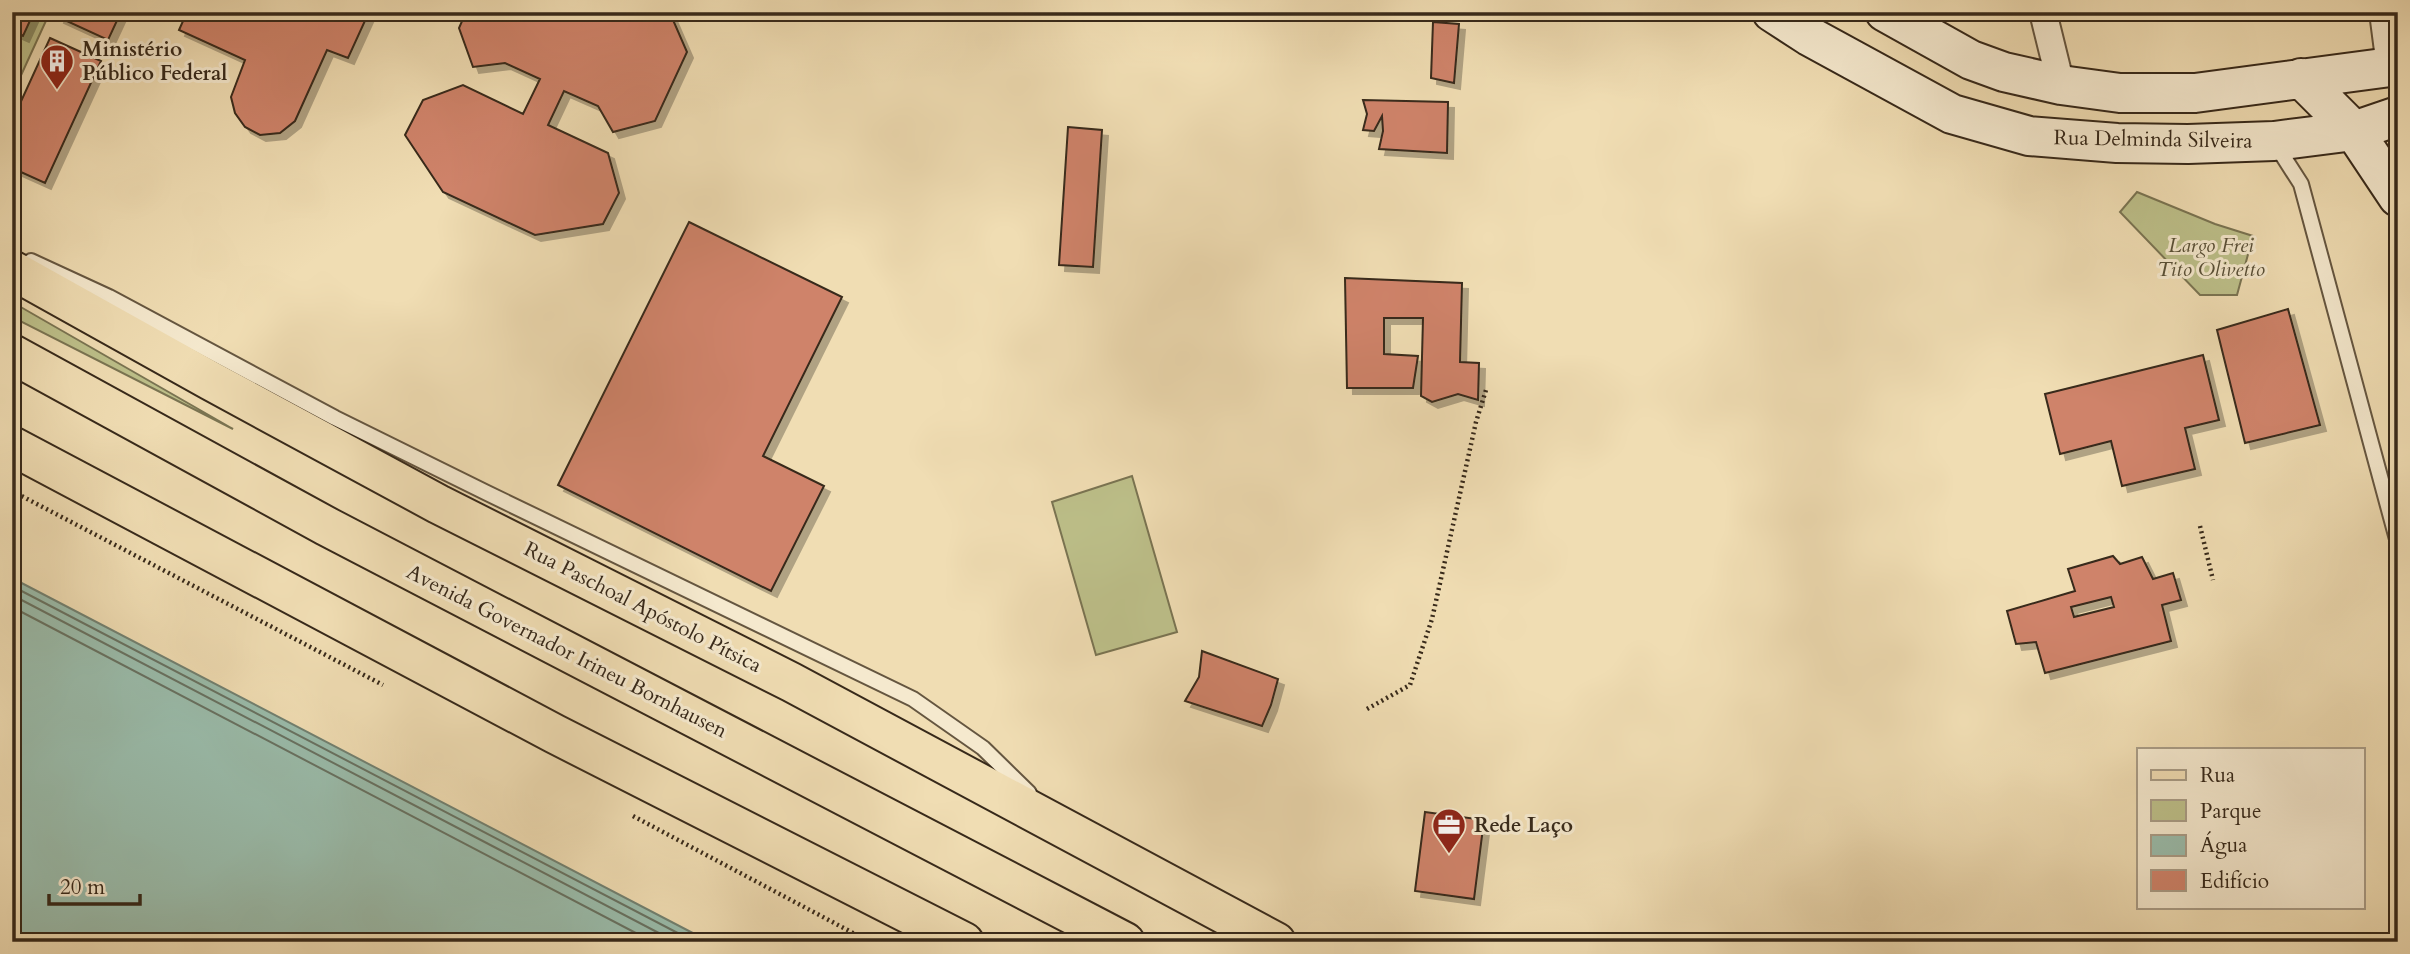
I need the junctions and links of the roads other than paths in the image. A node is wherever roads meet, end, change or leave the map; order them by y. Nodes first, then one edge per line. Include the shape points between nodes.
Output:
1 (1772, 12) edge
2 (1885, 12) edge
3 (1909, 12) edge
4 (2043, 12) edge
5 (2383, 12) edge
6 (1938, 43) junction
7 (2394, 66) edge
8 (2301, 78) junction
9 (2061, 85) junction
10 (2239, 86) junction
11 (2398, 116) edge
12 (2354, 131) junction
13 (2274, 141) junction
14 (2188, 144) junction
15 (2398, 197) edge
16 (12, 257) edge
17 (12, 270) edge
18 (12, 354) edge
19 (12, 446) edge
20 (2398, 543) edge
21 (1068, 831) junction
22 (964, 942) edge
23 (1125, 942) edge
24 (1276, 942) edge

1 - 14 main road, Rua Delminda Silveira via 1952,114 2029,136
2 - 6 main road
3 - 6 street
4 - 9 street
5 - 7 street
6 - 9 main road via 2004,72
7 - 8 main road
8 - 10 main road
8 - 12 main road
9 - 10 main road via 2120,93 2195,93
10 - 14 main road via 2207,110
11 - 12 main road, Rua Delminda Silveira
12 - 13 main road, Rua Delminda Silveira
12 - 15 main road
13 - 14 main road, Rua Delminda Silveira
13 - 20 lane via 2301,184
16 - 21 lane via 109,297 335,418 913,699 983,748
17 - 21 main road, Rua Paschoal Apóstolo Pítsica via 438,504 791,682
18 - 23 main road, Avenida Governador Irineu Bornhausen via 327,526
19 - 22 main road via 555,734
21 - 24 main road, Rua Paschoal Apóstolo Pítsica

